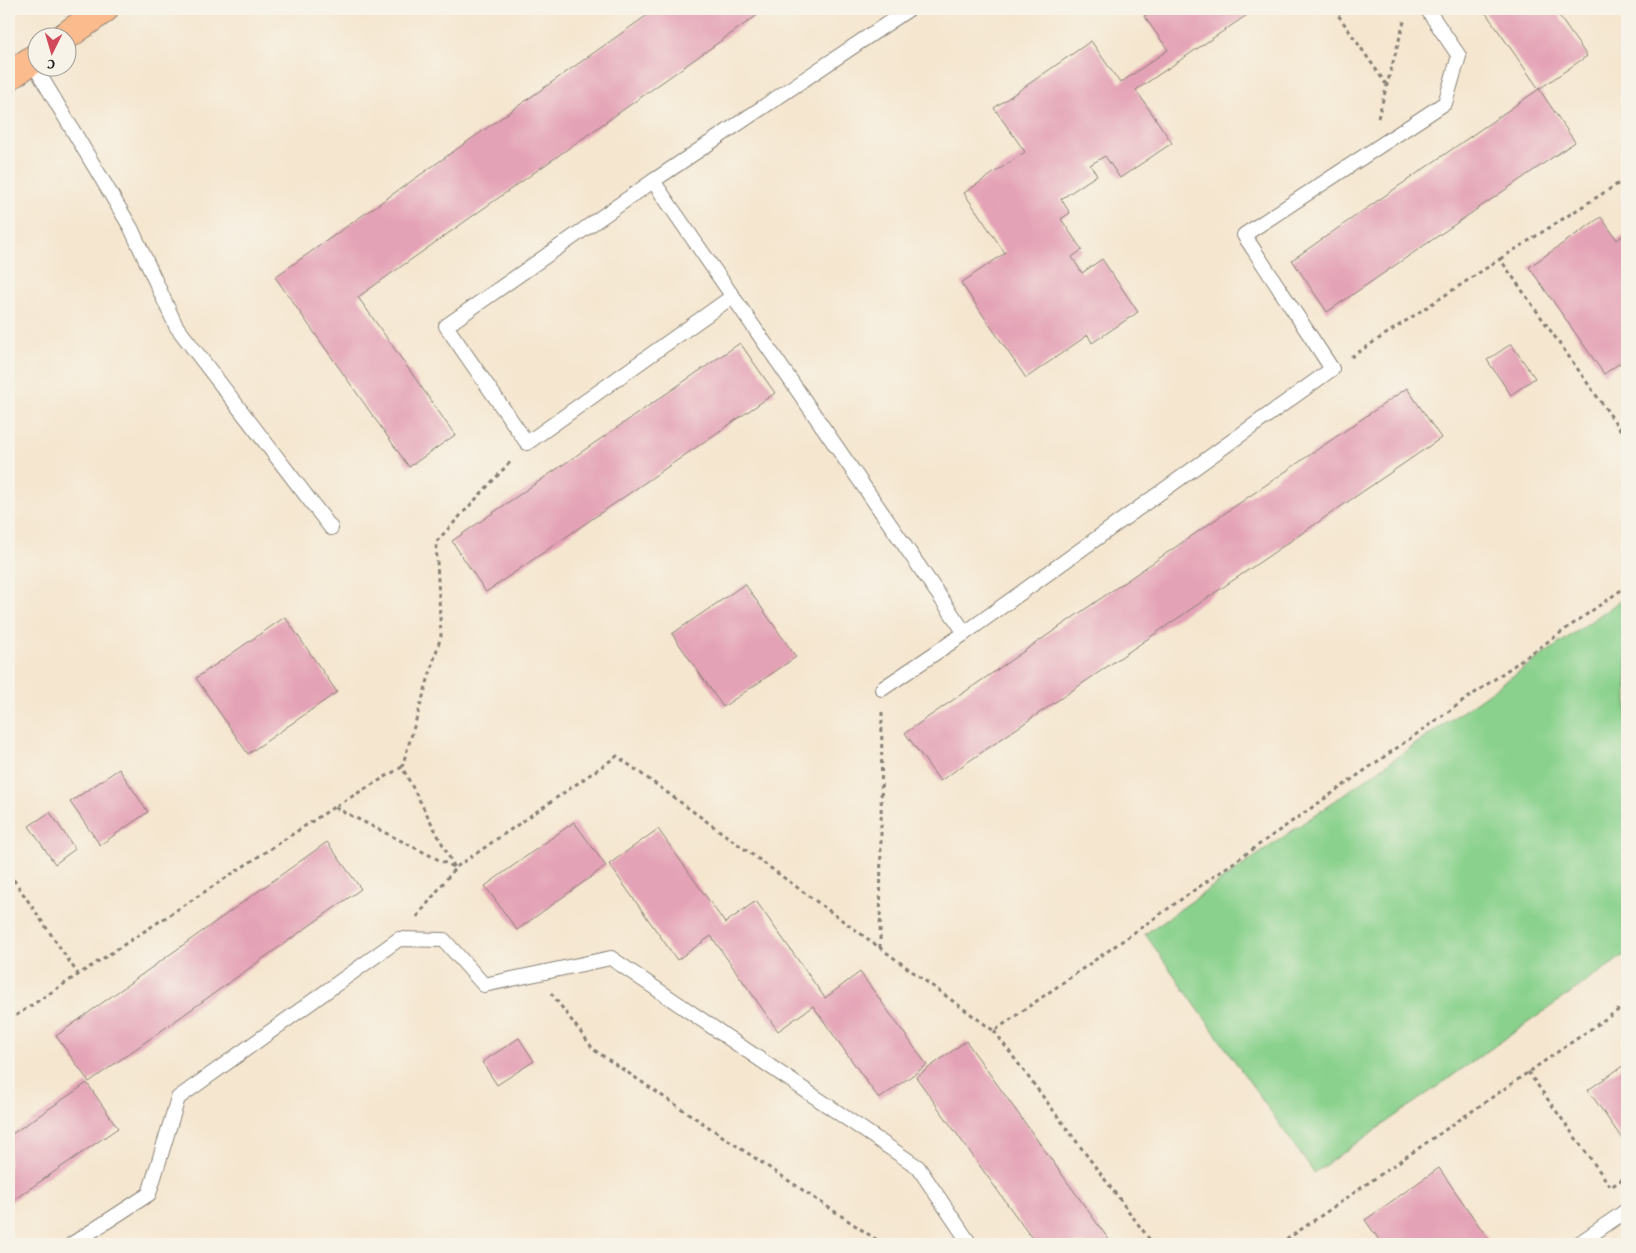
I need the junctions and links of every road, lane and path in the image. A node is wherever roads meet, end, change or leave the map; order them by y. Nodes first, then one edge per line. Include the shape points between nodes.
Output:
1 (104, 9) edge
2 (909, 9) edge
3 (1334, 9) edge
4 (1407, 9) edge
5 (1427, 9) edge
6 (77, 28) edge
7 (28, 62) edge
8 (9, 76) edge
9 (45, 78) edge
10 (1386, 84) junction
11 (1369, 153) junction
12 (1627, 178) edge
13 (653, 181) junction
14 (1500, 259) junction
15 (732, 296) junction
16 (1332, 369) junction
17 (1627, 439) edge
18 (527, 444) junction
19 (331, 528) dead end
20 (1627, 586) edge
21 (965, 633) junction
22 (882, 689) joint
23 (402, 767) junction
24 (334, 808) junction
25 (455, 868) junction
26 (9, 873) edge
27 (399, 939) junction
28 (880, 948) junction
29 (78, 974) junction
30 (537, 976) junction
31 (1627, 1004) edge
32 (9, 1020) edge
33 (994, 1031) junction
34 (1528, 1072) junction
35 (1627, 1176) edge
36 (1627, 1210) edge
37 (72, 1244) edge
38 (883, 1244) edge
39 (970, 1244) edge
40 (1152, 1244) edge
41 (1280, 1244) edge
42 (1578, 1244) edge

1 - 6 main road
2 - 13 lane
3 - 10 path
4 - 10 path
5 - 11 lane via 1459,56 1445,103
7 - 8 main road
9 - 19 lane via 131,228 176,326
10 - 11 path
11 - 16 lane via 1244,235
12 - 14 path
13 - 15 lane
13 - 18 lane via 446,326
14 - 16 path
14 - 17 path
15 - 18 lane
15 - 21 lane
16 - 21 lane
18 - 23 path via 436,542 441,636
20 - 33 path
21 - 22 lane
22 - 28 path
23 - 24 path
23 - 25 path
24 - 25 path
24 - 29 path
25 - 27 path
25 - 28 path via 617,756
26 - 29 path
27 - 30 lane via 444,940 484,985
27 - 37 lane via 178,1098 149,1194
28 - 33 path
29 - 32 path
30 - 38 path via 594,1050
30 - 39 lane via 611,958 918,1167
31 - 34 path
33 - 40 path
34 - 35 path via 1611,1187
34 - 41 path
36 - 42 lane

